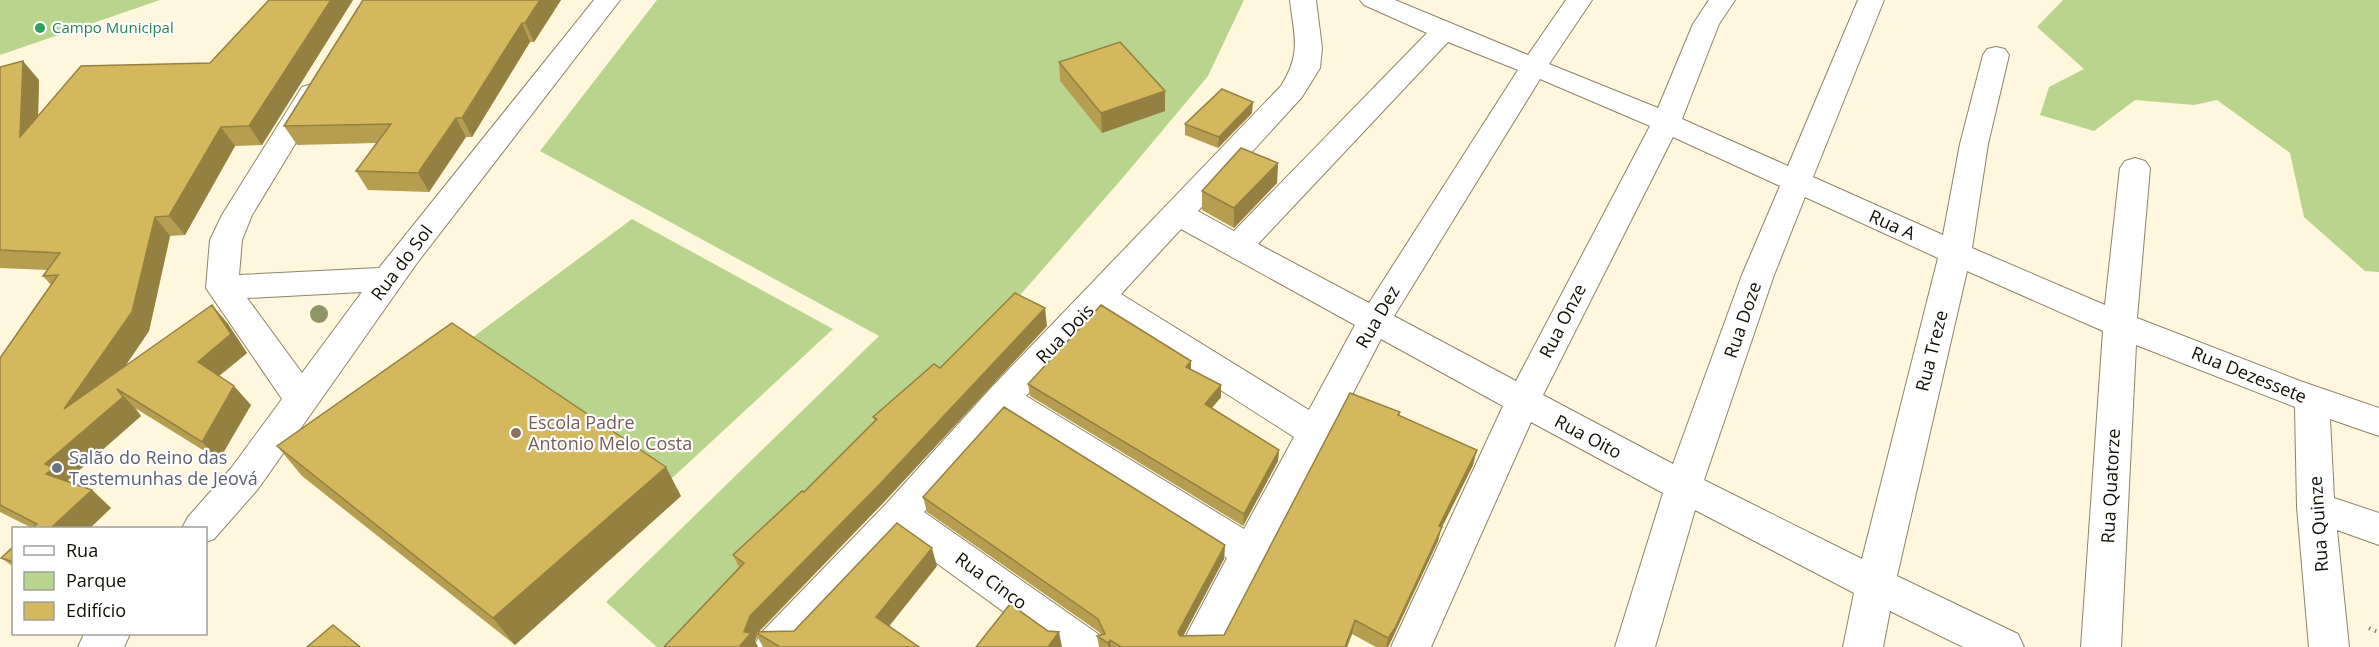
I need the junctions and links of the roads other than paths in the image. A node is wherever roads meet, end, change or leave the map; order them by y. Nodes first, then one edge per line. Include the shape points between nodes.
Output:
1 (607, 0) edge
2 (1303, 0) edge
3 (1373, 0) edge
4 (1579, 0) edge
5 (1722, 0) edge
6 (1871, 0) edge
7 (1444, 32) junction
8 (1996, 55) dead end
9 (1533, 68) junction
10 (327, 69) edge
11 (1666, 122) junction
12 (2135, 168) dead end
13 (1795, 182) junction
14 (1178, 214) junction
15 (1238, 246) junction
16 (1955, 254) junction
17 (389, 279) junction
18 (222, 288) junction
19 (1100, 297) junction
20 (1374, 321) junction
21 (2120, 324) junction
22 (301, 399) junction
23 (1002, 399) junction
24 (2312, 400) junction
25 (1522, 402) junction
26 (2379, 422) edge
27 (1315, 432) junction
28 (1683, 488) junction
29 (2316, 507) junction
30 (899, 515) junction
31 (202, 527) edge
32 (2379, 529) edge
33 (1251, 553) junction
34 (1875, 586) junction
35 (108, 635) edge
36 (98, 647) edge
37 (774, 647) edge
38 (1084, 647) edge
39 (1200, 647) edge
40 (1411, 647) edge
41 (1635, 647) edge
42 (1863, 647) edge
43 (2004, 647) edge
44 (2101, 647) edge
45 (2328, 647) edge

1 - 17 street, Rua do Sol
2 - 14 street, Rua Dois via 1309,48 1306,68 1292,91
3 - 7 street, Rua A
4 - 9 street, Rua Dez
5 - 11 street, Rua Onze via 1706,24
6 - 13 street, Rua Doze
7 - 9 street, Rua A
7 - 15 street
8 - 16 street, Rua Treze via 1974,144
9 - 11 street, Rua A
9 - 20 street, Rua Dez
10 - 18 street via 237,216 226,240
11 - 13 street, Rua A
11 - 25 street, Rua Onze
12 - 21 street, Rua Quatorze
13 - 16 street, Rua A
13 - 28 street, Rua Doze
14 - 15 street, Rua Oito
14 - 19 street, Rua Dois
15 - 20 street, Rua Oito
16 - 21 street, Rua A
16 - 34 street, Rua Treze
17 - 18 street
17 - 22 street, Rua do Sol
18 - 22 street
19 - 23 street, Rua Dois
19 - 27 street
20 - 25 street, Rua Oito
20 - 27 street, Rua Dez
21 - 24 street, Rua Dezessete
21 - 44 street, Rua Quatorze
22 - 31 street, Rua do Sol via 244,478
23 - 30 street, Rua Dois
23 - 33 street
24 - 26 street, Rua Dezessete
24 - 29 street, Rua Quinze
25 - 28 street, Rua Oito
25 - 40 street, Rua Onze
27 - 33 street, Rua Dez
28 - 34 street, Rua Oito
28 - 41 street, Rua Doze
29 - 32 street
29 - 45 street, Rua Quinze
30 - 37 street, Rua Dois
30 - 38 street, Rua Cinco
33 - 39 street, Rua Dez
34 - 42 street, Rua Treze
34 - 43 street, Rua Oito
35 - 36 street

